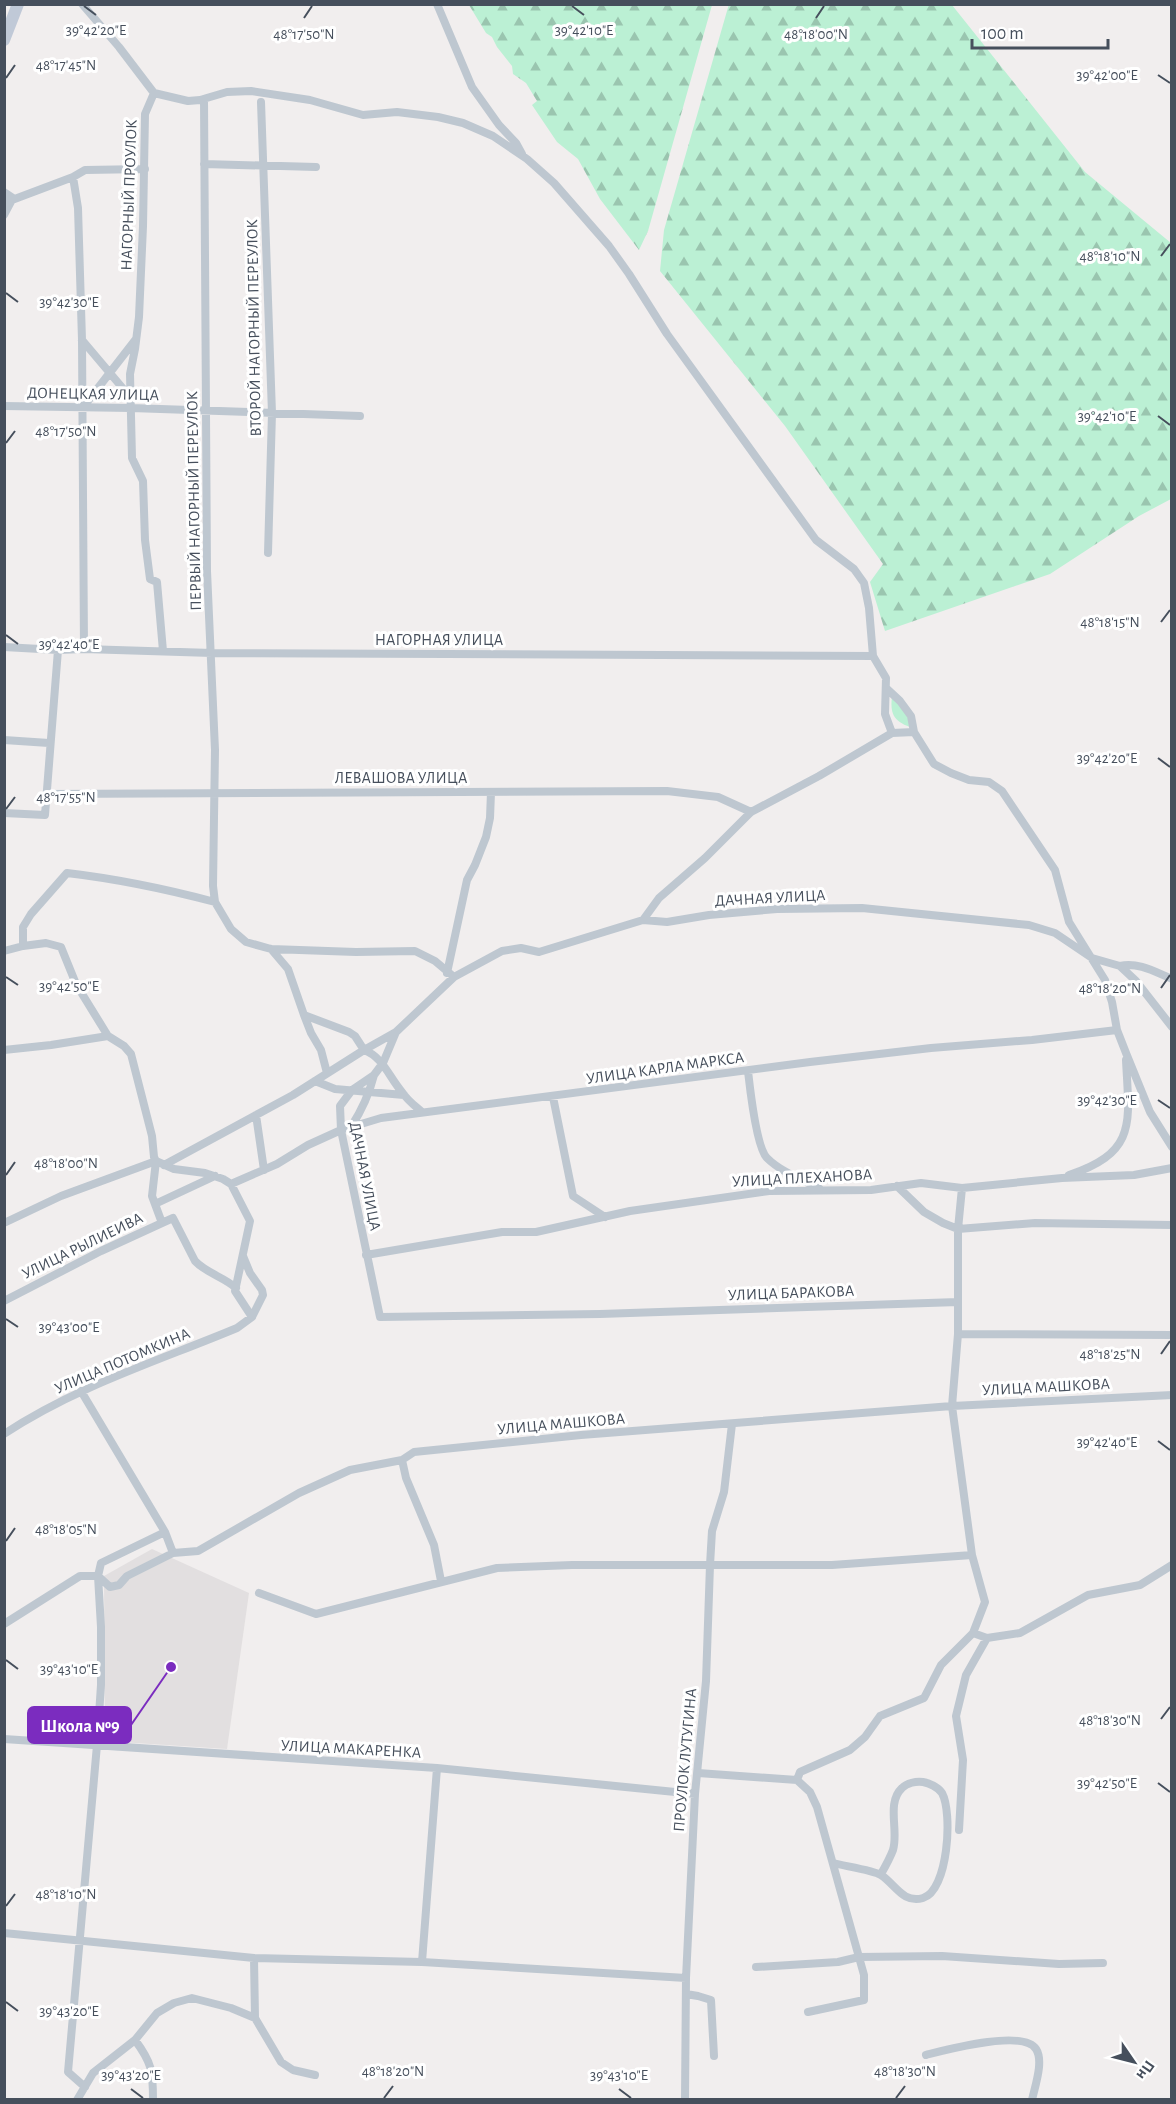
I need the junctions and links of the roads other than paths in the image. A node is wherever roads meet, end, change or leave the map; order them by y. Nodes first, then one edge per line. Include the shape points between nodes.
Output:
1 (18, 4) edge
2 (82, 4) edge
3 (437, 4) edge
4 (4, 40) edge
5 (154, 93) junction
6 (204, 99) junction
7 (261, 102) dead end
8 (523, 156) junction
9 (204, 164) junction
10 (263, 165) junction
11 (316, 167) dead end
12 (145, 169) junction
13 (73, 177) junction
14 (4, 192) edge
15 (9, 201) edge
16 (4, 214) edge
17 (136, 339) junction
18 (82, 340) junction
19 (122, 358) junction
20 (98, 359) junction
21 (110, 374) junction
22 (131, 403) junction
23 (4, 406) edge
24 (84, 406) junction
25 (207, 412) junction
26 (272, 413) junction
27 (360, 416) dead end
28 (268, 553) dead end
29 (4, 647) edge
30 (84, 649) junction
31 (58, 650) junction
32 (163, 651) junction
33 (212, 653) junction
34 (873, 656) junction
35 (886, 688) junction
36 (892, 732) junction
37 (914, 732) junction
38 (4, 740) edge
39 (49, 743) junction
40 (491, 792) junction
41 (215, 793) junction
42 (47, 794) junction
43 (751, 812) junction
44 (4, 813) edge
45 (214, 903) junction
46 (643, 920) junction
47 (23, 946) junction
48 (271, 949) junction
49 (4, 951) edge
50 (1092, 958) junction
51 (1120, 966) junction
52 (450, 975) junction
53 (1172, 979) edge
54 (304, 1014) junction
55 (1172, 1027) edge
56 (1117, 1030) junction
57 (396, 1032) junction
58 (108, 1036) junction
59 (4, 1050) edge
60 (364, 1050) junction
61 (1126, 1053) junction
62 (383, 1063) junction
63 (748, 1071) junction
64 (329, 1072) junction
65 (374, 1075) junction
66 (315, 1081) junction
67 (335, 1089) junction
68 (352, 1090) junction
69 (370, 1091) junction
70 (404, 1095) junction
71 (553, 1097) junction
72 (340, 1106) junction
73 (422, 1112) junction
74 (256, 1115) junction
75 (351, 1127) junction
76 (340, 1130) junction
77 (1172, 1147) edge
78 (160, 1163) junction
79 (1172, 1168) edge
80 (264, 1170) junction
81 (215, 1176) junction
82 (1060, 1178) junction
83 (231, 1184) junction
84 (897, 1186) junction
85 (962, 1188) junction
86 (820, 1190) junction
87 (155, 1204) junction
88 (605, 1217) junction
89 (4, 1223) edge
90 (162, 1223) junction
91 (1172, 1225) edge
92 (958, 1229) junction
93 (366, 1255) junction
94 (243, 1256) junction
95 (236, 1288) junction
96 (4, 1300) edge
97 (958, 1302) junction
98 (252, 1317) junction
99 (380, 1317) joint
100 (958, 1334) junction
101 (1172, 1335) edge
102 (81, 1390) junction
103 (1172, 1395) edge
104 (952, 1406) junction
105 (732, 1424) junction
106 (4, 1434) edge
107 (402, 1460) junction
108 (165, 1532) junction
109 (173, 1553) junction
110 (972, 1555) junction
111 (710, 1565) junction
112 (1172, 1565) edge
113 (98, 1576) junction
114 (441, 1581) junction
115 (259, 1593) dead end
116 (4, 1624) edge
117 (974, 1633) junction
118 (987, 1638) junction
119 (4, 1739) edge
120 (97, 1746) junction
121 (437, 1768) junction
122 (698, 1773) junction
123 (797, 1780) junction
124 (695, 1794) junction
125 (959, 1830) dead end
126 (833, 1863) junction
127 (881, 1874) junction
128 (4, 1933) edge
129 (79, 1942) junction
130 (859, 1957) junction
131 (254, 1958) junction
132 (422, 1962) junction
133 (1103, 1963) dead end
134 (756, 1967) dead end
135 (686, 1977) junction
136 (686, 1994) junction
137 (808, 2013) dead end
138 (255, 2018) junction
139 (135, 2040) junction
140 (926, 2055) dead end
141 (714, 2056) dead end
142 (315, 2075) dead end
143 (85, 2087) junction
144 (77, 2100) edge
145 (153, 2100) edge
146 (685, 2100) edge
147 (1032, 2100) edge

1 - 4 main road
2 - 5 street
3 - 8 street via 472,87
5 - 6 street via 188,101
5 - 12 street, НАГОРНЫЙ ПРОУЛОК via 145,114
6 - 8 street via 227,92 251,91 310,100 363,115 397,112 438,117 478,128
6 - 9 street, ПЕРВЫЙ НАГОРНЫЙ ПЕРЕУЛОК
7 - 10 street, ВТОРОЙ НАГОРНЫЙ ПЕРЕУЛОК
8 - 34 street via 567,196 609,246 667,334 816,540 854,568 866,591
9 - 10 street
9 - 25 street, ПЕРВЫЙ НАГОРНЫЙ ПЕРЕУЛОК
10 - 11 street
10 - 26 street, ВТОРОЙ НАГОРНЫЙ ПЕРЕУЛОК
12 - 13 street via 85,170
12 - 17 street, НАГОРНЫЙ ПРОУЛОК
13 - 15 street
13 - 18 street via 78,208
14 - 15 street
15 - 16 street
17 - 19 street
17 - 22 street, НАГОРНЫЙ ПРОУЛОК via 130,374
18 - 20 street
18 - 24 street
19 - 20 street
19 - 21 street
20 - 21 street
21 - 22 street
21 - 24 street
22 - 24 street, ДОНЕЦКАЯ УЛИЦА
22 - 25 street, ДОНЕЦКАЯ УЛИЦА
22 - 32 street, НАГОРНЫЙ ПРОУЛОК via 132,458 142,481 145,540 150,579 157,582
23 - 24 street, ДОНЕЦКАЯ УЛИЦА
24 - 30 street
25 - 26 street, ДОНЕЦКАЯ УЛИЦА
25 - 33 street, ПЕРВЫЙ НАГОРНЫЙ ПЕРЕУЛОК via 207,571
26 - 27 street, ДОНЕЦКАЯ УЛИЦА
26 - 28 street, ВТОРОЙ НАГОРНЫЙ ПЕРЕУЛОК
29 - 31 street, НАГОРНАЯ УЛИЦА
30 - 31 street, НАГОРНАЯ УЛИЦА
30 - 32 street, НАГОРНАЯ УЛИЦА
31 - 39 street
32 - 33 street, НАГОРНАЯ УЛИЦА
33 - 34 street, НАГОРНАЯ УЛИЦА
33 - 41 street, ПЕРВЫЙ НАГОРНЫЙ ПЕРЕУЛОК
34 - 35 street via 886,678
35 - 36 street via 885,714
35 - 37 street via 912,716
36 - 37 street
36 - 43 street
37 - 50 street via 934,764 969,780 989,782 1002,791 1056,870 1069,922
38 - 39 street
39 - 42 street
40 - 41 street, ЛЕВАШОВА УЛИЦА
40 - 43 street, ЛЕВАШОВА УЛИЦА via 667,791 718,798
40 - 52 street via 486,837 467,880
41 - 42 street, ЛЕВАШОВА УЛИЦА
41 - 45 street, ПЕРВЫЙ НАГОРНЫЙ ПЕРЕУЛОК
42 - 44 street via 45,815
43 - 46 street via 659,898
45 - 47 street via 158,887 68,873 31,914 23,927
45 - 48 street via 231,929 246,942
46 - 50 street, ДАЧНАЯ УЛИЦА via 667,922 777,909 862,909 1029,925 1055,933
46 - 52 street, ДАЧНАЯ УЛИЦА via 539,952 521,948 502,951
47 - 49 street
47 - 58 street, УЛИЦА РЫЛИЕИВА via 46,943 61,947 76,984
48 - 52 street via 415,951 435,960
48 - 54 street via 288,969
50 - 51 street
50 - 56 street via 1105,980
51 - 53 street via 1146,968
51 - 55 street
52 - 57 street, ДАЧНАЯ УЛИЦА
54 - 60 street via 349,1032
54 - 64 street
56 - 61 street
56 - 63 street, УЛИЦА КАРЛА МАРКСА
57 - 60 street
57 - 62 street, ДАЧНАЯ УЛИЦА
58 - 59 street
58 - 78 street, УЛИЦА РЫЛИЕИВА via 131,1054 152,1136 153,1157
60 - 62 street
60 - 64 street
61 - 77 street via 1150,1112
61 - 82 street via 1129,1110 1127,1127 1119,1143 1106,1159
62 - 65 street, ДАЧНАЯ УЛИЦА
62 - 70 street
63 - 71 street, УЛИЦА КАРЛА МАРКСА
63 - 86 street via 752,1110 764,1156
64 - 66 street
64 - 67 street
65 - 68 street, ДАЧНАЯ УЛИЦА
65 - 69 street
66 - 67 street
66 - 74 street
67 - 68 street
67 - 72 street
68 - 69 street
68 - 72 street, ДАЧНАЯ УЛИЦА
69 - 70 street
69 - 75 street
70 - 73 street
71 - 73 street, УЛИЦА КАРЛА МАРКСА
71 - 88 street via 573,1196
72 - 76 street, ДАЧНАЯ УЛИЦА
73 - 75 street, УЛИЦА КАРЛА МАРКСА
74 - 78 street
74 - 80 street
75 - 76 street, УЛИЦА КАРЛА МАРКСА
76 - 80 street, УЛИЦА КАРЛА МАРКСА
76 - 93 street, ДАЧНАЯ УЛИЦА
78 - 81 street
78 - 87 street, УЛИЦА РЫЛИЕИВА via 152,1184
78 - 89 street via 61,1196
79 - 82 street, УЛИЦА ПЛЕХАНОВА via 1134,1175
80 - 83 street, УЛИЦА КАРЛА МАРКСА
81 - 83 street
81 - 87 street
82 - 85 street, УЛИЦА ПЛЕХАНОВА
83 - 94 street via 250,1221
84 - 85 street, УЛИЦА ПЛЕХАНОВА via 921,1183
84 - 86 street, УЛИЦА ПЛЕХАНОВА
84 - 92 street via 924,1212
85 - 92 street
86 - 88 street, УЛИЦА ПЛЕХАНОВА via 769,1191 697,1200
87 - 90 street, УЛИЦА РЫЛИЕИВА
88 - 93 street, УЛИЦА ПЛЕХАНОВА via 536,1232 502,1232
90 - 95 street via 173,1218 195,1262
90 - 96 street, УЛИЦА РЫЛИЕИВА
91 - 92 street via 1035,1223
92 - 97 street
93 - 99 street, ДАЧНАЯ УЛИЦА
94 - 95 street
94 - 98 street via 263,1295
95 - 98 street
97 - 99 street, УЛИЦА БАРАКОВА via 612,1314
97 - 100 street
98 - 102 street, УЛИЦА ПОТОМКИНА via 237,1328
100 - 101 street
100 - 104 street
102 - 106 street, УЛИЦА ПОТОМКИНА
102 - 108 street
103 - 104 street, УЛИЦА МАШКОВА
104 - 105 street, УЛИЦА МАШКОВА
104 - 110 street
105 - 107 street, УЛИЦА МАШКОВА via 414,1452
105 - 111 street, ПРОУЛОК ЛУТУГИНА via 724,1492 712,1531
107 - 109 street, УЛИЦА МАШКОВА via 350,1470 299,1493 198,1551
107 - 114 street via 434,1545
108 - 109 street
108 - 113 street via 101,1563
109 - 113 street, УЛИЦА МАШКОВА via 127,1576 119,1585 110,1587
110 - 111 street via 832,1565
110 - 117 street via 986,1602
111 - 114 street via 497,1568
111 - 122 street, ПРОУЛОК ЛУТУГИНА
112 - 118 street via 1140,1585 1088,1595 1020,1633
113 - 116 street, УЛИЦА МАШКОВА via 80,1576
113 - 120 street via 101,1627
114 - 115 street via 316,1614
117 - 118 street
117 - 123 street via 941,1665 924,1698 880,1716 850,1750 801,1772
118 - 125 street via 966,1675 956,1716 963,1760
119 - 120 street, УЛИЦА МАКАРЕНКА
120 - 121 street, УЛИЦА МАКАРЕНКА
120 - 129 street
121 - 124 street, УЛИЦА МАКАРЕНКА
121 - 132 street
122 - 123 street
122 - 124 street, ПРОУЛОК ЛУТУГИНА
123 - 126 street via 810,1792
124 - 135 street, ПРОУЛОК ЛУТУГИНА
126 - 127 street
126 - 130 street
127 - 127 street via 893,1850 895,1800 902,1788 915,1781 930,1783 942,1792 947,1810 947,1840 941,1877 934,1891 923,1898 909,1898
128 - 129 street
129 - 131 street
129 - 143 street via 68,2072
130 - 133 street via 942,1956
130 - 134 street
130 - 137 street via 864,2000
131 - 132 street
131 - 138 street
132 - 135 street
135 - 136 street, ПРОУЛОК ЛУТУГИНА
136 - 141 street via 711,2000
136 - 146 street, ПРОУЛОК ЛУТУГИНА
138 - 139 street via 192,1998 157,2013
138 - 142 street via 281,2062 293,2070
139 - 143 street via 93,2073
139 - 145 street via 153,2073
140 - 147 street via 977,2043 1030,2043 1037,2050 1039,2064
143 - 144 street

